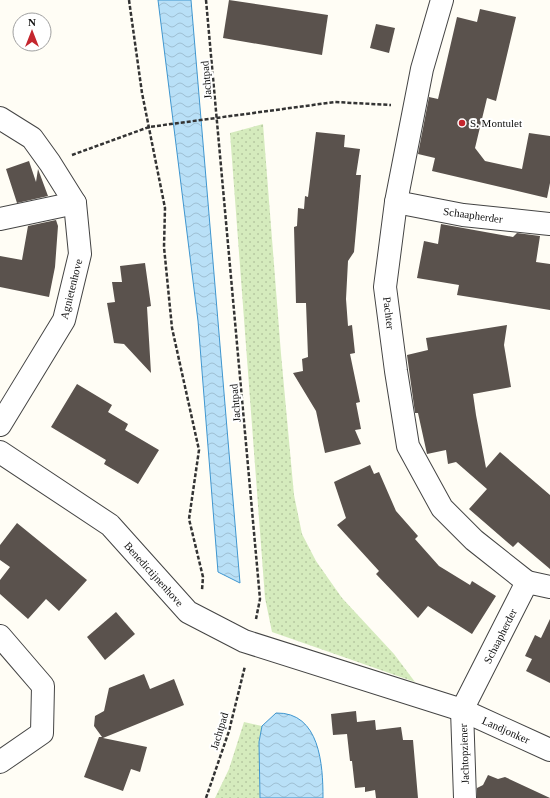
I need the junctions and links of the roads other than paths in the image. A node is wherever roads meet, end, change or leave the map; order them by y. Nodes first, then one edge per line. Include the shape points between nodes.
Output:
1 (442, 0) edge
2 (0, 118) edge
3 (396, 202) junction
4 (75, 203) junction
5 (0, 219) edge
6 (550, 224) edge
7 (0, 425) edge
8 (0, 452) edge
9 (527, 582) junction
10 (550, 587) edge
11 (0, 636) edge
12 (462, 710) junction
13 (550, 750) edge
14 (0, 762) edge
15 (465, 798) edge

1 - 3 street, Pachter via 422,69
2 - 4 street, Agnietenhove via 32,138
3 - 6 street, Schaapherder via 463,215
3 - 9 street, Pachter via 385,287 408,446 442,508 474,540
4 - 5 street
4 - 7 street, Agnietenhove via 80,254 64,320
8 - 12 street, Benedictijnenhove via 110,525 188,612 201,620 251,643
9 - 10 street
9 - 12 street, Schaapherder
11 - 14 street via 43,686 42,733
12 - 13 street, Landjonker
12 - 15 street, Jachtopziener

